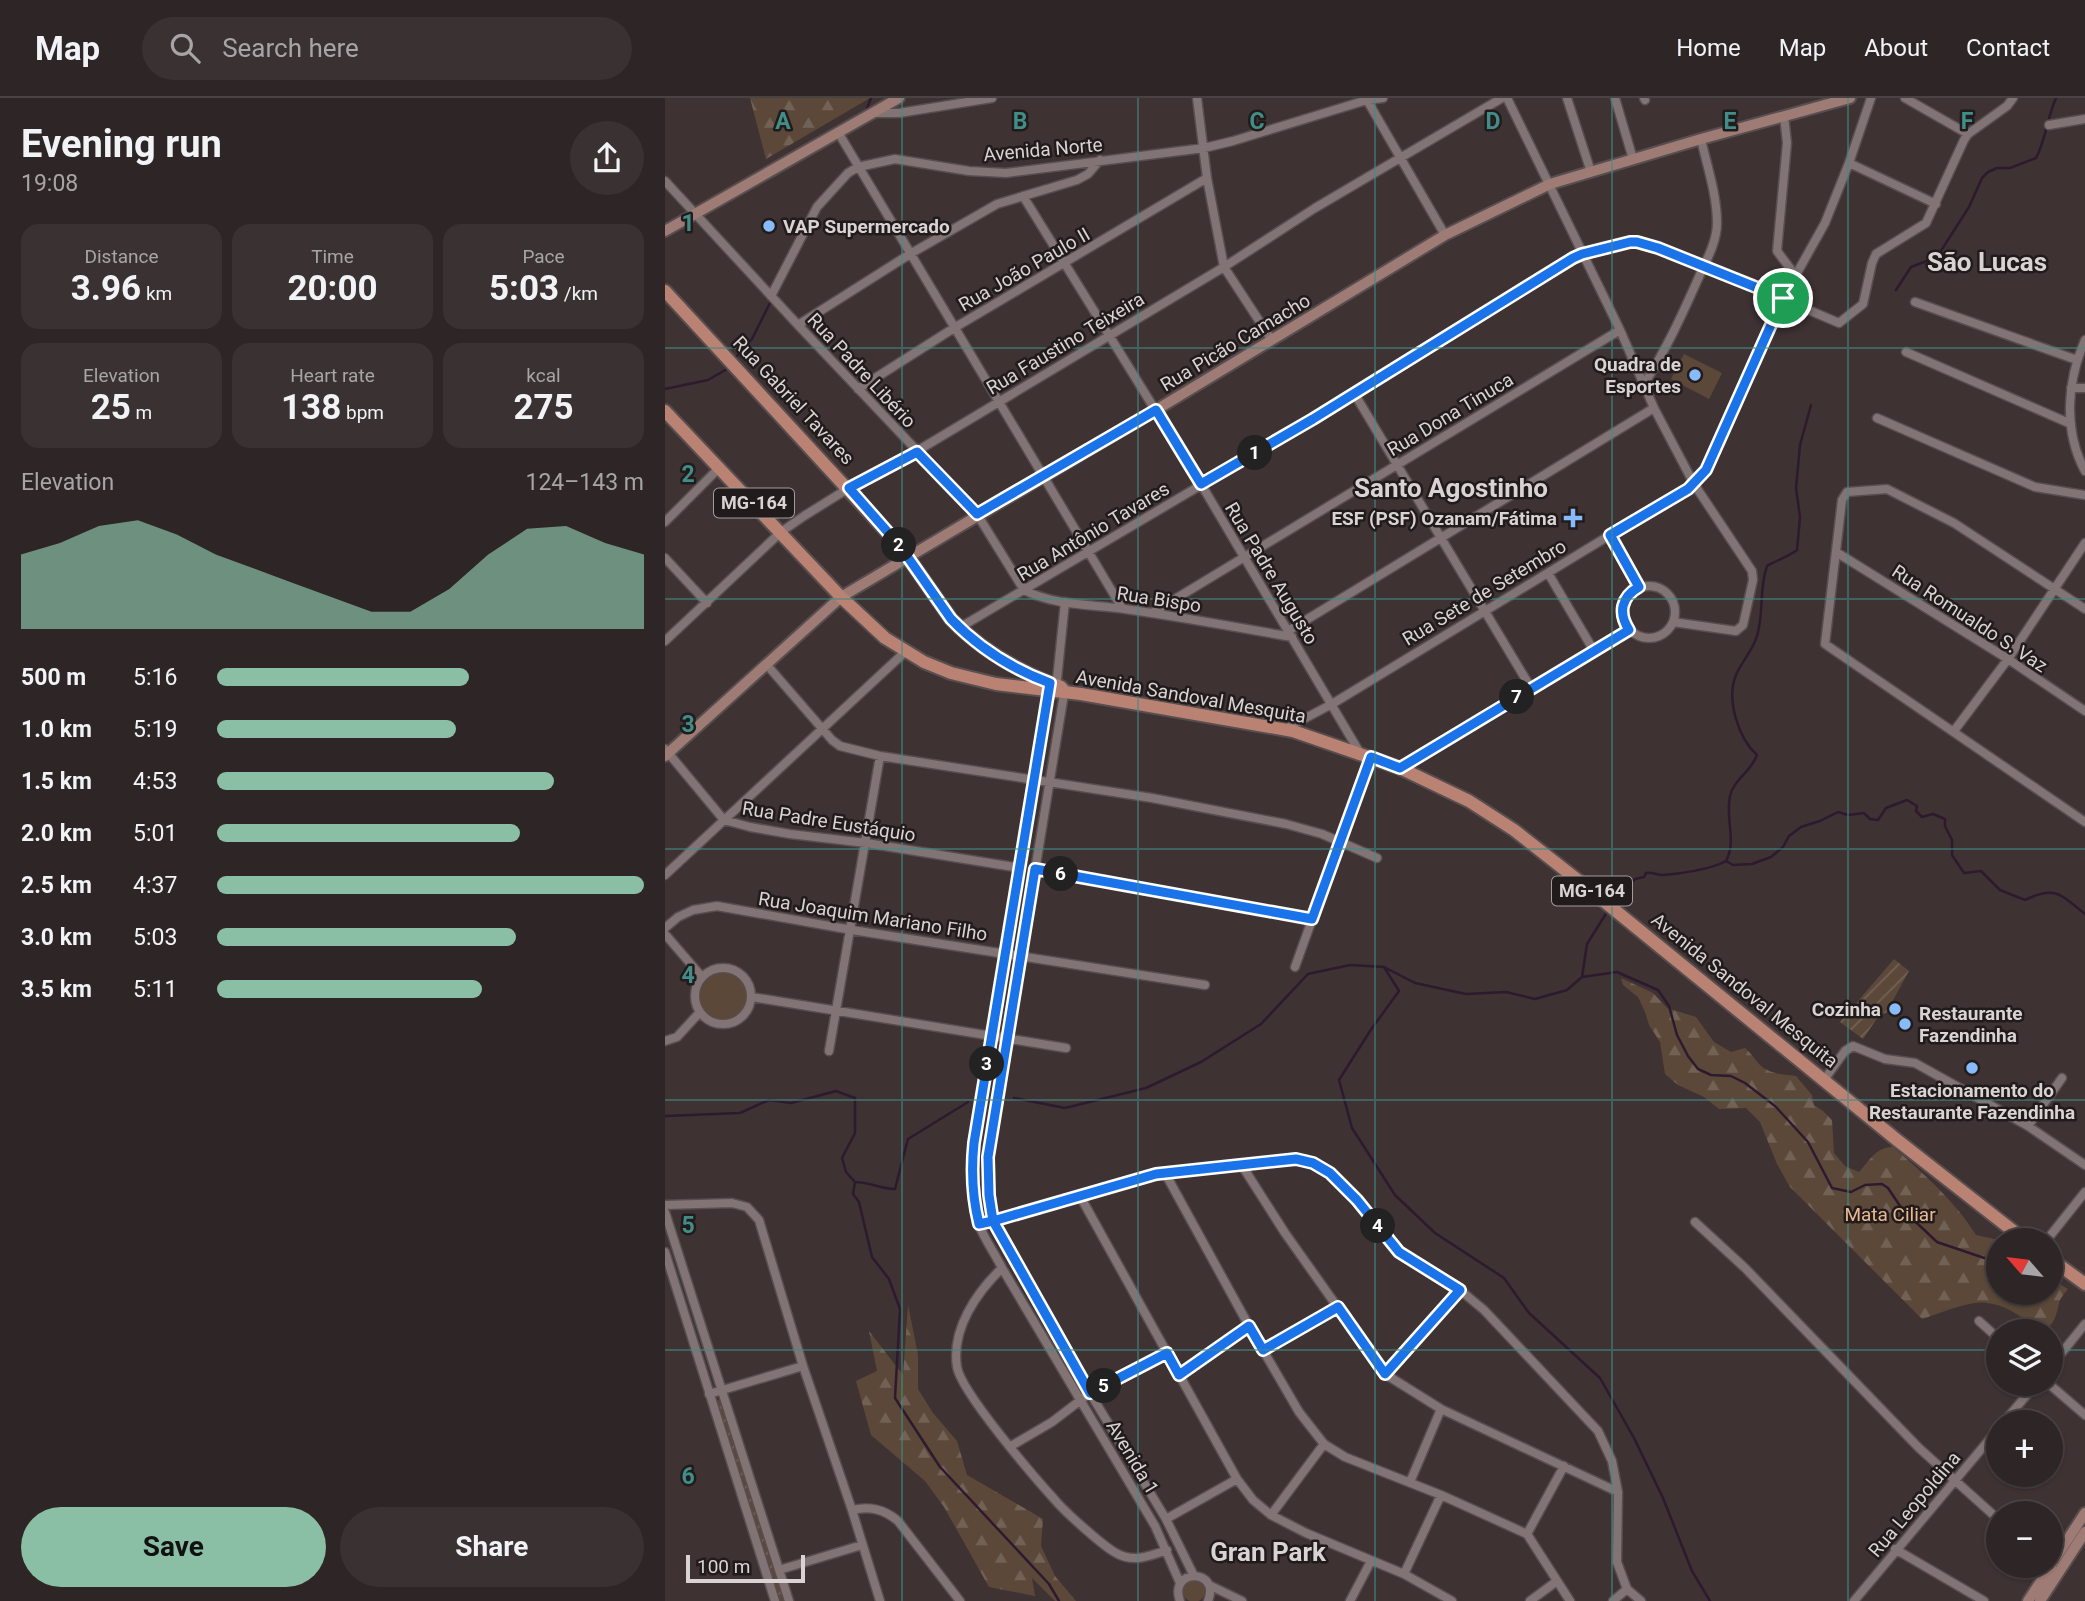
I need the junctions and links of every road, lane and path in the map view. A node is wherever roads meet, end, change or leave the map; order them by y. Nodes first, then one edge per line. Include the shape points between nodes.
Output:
1 (899, 98) edge
2 (992, 98) edge
3 (1197, 98) edge
4 (1383, 98) edge
5 (1504, 98) edge
6 (1567, 98) edge
7 (1615, 98) edge
8 (1850, 98) edge
9 (1871, 98) edge
10 (1905, 98) edge
11 (2013, 98) edge
12 (1367, 100) junction
13 (876, 113) junction
14 (1784, 116) junction
15 (2085, 119) edge
16 (2049, 125) dead end
17 (838, 132) junction
18 (1968, 134) junction
19 (1701, 139) junction
20 (1203, 148) junction
21 (1402, 158) junction
22 (1633, 159) junction
23 (1100, 160) junction
24 (1849, 163) junction
25 (858, 167) junction
26 (1591, 172) junction
27 (1207, 178) junction
28 (665, 181) edge
29 (1550, 184) junction
30 (1023, 196) junction
31 (1936, 204) junction
32 (693, 213) junction
33 (665, 230) edge
34 (1445, 234) junction
35 (910, 254) junction
36 (1582, 254) junction
37 (1066, 263) junction
38 (1704, 265) junction
39 (1224, 267) junction
40 (1795, 275) junction
41 (665, 290) edge
42 (771, 296) junction
43 (1783, 298) junction
44 (1915, 302) dead end
45 (798, 326) junction
46 (954, 328) junction
47 (1620, 330) junction
48 (1108, 336) junction
49 (1271, 339) junction
50 (2085, 340) edge
51 (1906, 352) dead end
52 (2077, 360) junction
53 (1644, 384) junction
54 (858, 388) junction
55 (2071, 388) junction
56 (2085, 388) edge
57 (1354, 393) junction
58 (998, 401) junction
59 (1654, 408) junction
60 (1156, 410) junction
61 (665, 411) edge
62 (1877, 418) dead end
63 (2071, 424) junction
64 (917, 452) junction
65 (1397, 464) junction
66 (720, 467) junction
67 (2085, 471) edge
68 (1042, 476) junction
69 (1201, 484) junction
70 (1694, 484) junction
71 (849, 488) junction
72 (2085, 495) edge
73 (977, 514) junction
74 (665, 522) edge
75 (781, 532) junction
76 (1610, 535) junction
77 (1442, 537) junction
78 (2085, 543) edge
79 (1090, 552) junction
80 (1836, 552) junction
81 (908, 556) junction
82 (665, 558) edge
83 (1244, 558) junction
84 (1548, 573) junction
85 (1639, 587) junction
86 (2054, 588) junction
87 (1024, 590) junction
88 (841, 597) junction
89 (1065, 602) junction
90 (707, 603) junction
91 (1122, 608) junction
92 (2085, 609) edge
93 (1483, 610) junction
94 (1152, 613) junction
95 (1673, 622) junction
96 (959, 628) junction
97 (1629, 630) junction
98 (1290, 634) junction
99 (665, 640) edge
100 (1594, 651) junction
101 (905, 652) junction
102 (2008, 659) junction
103 (1003, 662) junction
104 (767, 665) junction
105 (996, 684) junction
106 (1054, 688) junction
107 (1531, 688) junction
108 (1332, 704) junction
109 (2085, 711) edge
110 (824, 729) junction
111 (1285, 730) junction
112 (1954, 731) junction
113 (666, 752) edge
114 (1365, 755) junction
115 (880, 756) junction
116 (1400, 768) junction
117 (1034, 780) junction
118 (1049, 783) junction
119 (724, 820) junction
120 (2085, 822) edge
121 (1340, 841) junction
122 (866, 843) junction
123 (1377, 858) dead end
124 (1020, 868) junction
125 (1035, 869) junction
126 (665, 875) edge
127 (1312, 919) junction
128 (665, 928) edge
129 (852, 930) junction
130 (665, 934) edge
131 (1006, 954) junction
132 (1021, 956) junction
133 (1295, 967) dead end
134 (702, 977) junction
135 (1205, 985) dead end
136 (752, 997) junction
137 (700, 1012) junction
138 (838, 1012) junction
139 (991, 1037) junction
140 (1006, 1039) junction
141 (665, 1041) edge
142 (1066, 1048) dead end
143 (829, 1051) dead end
144 (2062, 1078) dead end
145 (1824, 1080) junction
146 (2028, 1126) junction
147 (1241, 1164) junction
148 (2085, 1165) edge
149 (1165, 1173) junction
150 (2085, 1192) edge
151 (1080, 1196) junction
152 (665, 1205) edge
153 (665, 1212) edge
154 (993, 1221) junction
155 (1695, 1222) dead end
156 (979, 1224) junction
157 (2010, 1228) edge
158 (2056, 1228) edge
159 (665, 1252) edge
160 (1002, 1268) junction
161 (2063, 1268) edge
162 (2085, 1284) edge
163 (1460, 1290) junction
164 (1338, 1307) junction
165 (1979, 1321) dead end
166 (2085, 1324) edge
167 (1249, 1326) junction
168 (1986, 1327) edge
169 (1263, 1350) junction
170 (2063, 1351) edge
171 (1167, 1353) junction
172 (803, 1366) junction
173 (1385, 1374) junction
174 (1179, 1375) junction
175 (721, 1390) junction
176 (1090, 1393) junction
177 (709, 1394) junction
178 (2026, 1396) edge
179 (2063, 1396) edge
180 (1081, 1402) junction
181 (1441, 1409) junction
182 (2014, 1410) edge
183 (2085, 1415) edge
184 (1986, 1442) edge
185 (1324, 1444) junction
186 (1010, 1446) junction
187 (1563, 1466) junction
188 (1237, 1479) junction
189 (1953, 1480) junction
190 (1410, 1482) junction
191 (1618, 1492) junction
192 (1441, 1494) junction
193 (1986, 1509) edge
194 (852, 1510) junction
195 (2085, 1513) edge
196 (1271, 1515) junction
197 (1166, 1519) junction
198 (2085, 1532) edge
199 (1527, 1534) junction
200 (862, 1545) junction
201 (2063, 1547) edge
202 (1167, 1549) junction
203 (1895, 1549) junction
204 (1371, 1561) junction
205 (779, 1570) junction
206 (1405, 1574) junction
207 (1194, 1576) junction
208 (2043, 1578) edge
209 (1557, 1581) junction
210 (1180, 1583) junction
211 (1209, 1585) junction
212 (1627, 1589) junction
213 (1177, 1599) edge
214 (775, 1601) edge
215 (789, 1601) edge
216 (880, 1601) edge
217 (960, 1601) edge
218 (1208, 1601) edge
219 (1242, 1601) edge
220 (1350, 1601) edge
221 (1453, 1601) edge
222 (1530, 1601) edge
223 (1570, 1601) edge
224 (1613, 1601) edge
225 (1641, 1601) edge
226 (1854, 1601) edge
227 (1984, 1601) edge
228 (2028, 1601) edge
229 (2040, 1601) edge

1 - 13 street
2 - 13 street
3 - 20 street
4 - 12 street, Avenida Norte
5 - 21 street, Rua Faustino Teixeira
5 - 29 street
6 - 26 street
7 - 22 street
8 - 14 street, Rua Picão Camacho
9 - 24 street, Rua Sete de Setembro
10 - 18 street
11 - 18 street
12 - 20 street, Avenida Norte
12 - 21 street
13 - 17 street
14 - 19 street, Rua Picão Camacho
14 - 40 street via 1787,144 1777,251
15 - 16 street
17 - 25 street
17 - 32 street
18 - 31 street
19 - 22 street, Rua Picão Camacho
19 - 38 street via 1717,226
20 - 23 street, Avenida Norte
20 - 27 street
21 - 34 street
21 - 39 street, Rua Faustino Teixeira
22 - 26 street, Rua Picão Camacho
23 - 25 street, Avenida Norte via 1006,173 969,172 895,159
23 - 30 street via 1077,180
24 - 31 street
24 - 40 street, Rua Sete de Setembro via 1825,223
25 - 35 street
25 - 42 street, Avenida Norte via 817,207
26 - 29 street, Rua Picão Camacho
27 - 37 street, Rua João Paulo II
27 - 39 street
28 - 32 street, Rua Padre Libério
29 - 34 street, Rua Picão Camacho
29 - 36 street
30 - 35 street via 997,204
30 - 37 street, Rua Padre Augusto
31 - 43 street, Rua Antônio Tavares via 1926,223 1876,254 1863,304 1839,323
32 - 33 street
32 - 42 street, Rua Padre Libério
34 - 49 street, Rua Picão Camacho
35 - 45 street
35 - 46 street
36 - 38 street, Rua Antônio Tavares via 1637,242
36 - 47 street
36 - 57 street, Rua Antônio Tavares
37 - 46 street, Rua João Paulo II
37 - 48 street, Rua Padre Augusto
38 - 43 street, Rua Antônio Tavares
38 - 53 street
39 - 48 street, Rua Faustino Teixeira
39 - 49 street
40 - 43 street, Rua Sete de Setembro
41 - 71 main road, Rua Gabriel Tavares
42 - 45 street, Rua Padre Libério
43 - 70 street, Rua Sete de Setembro via 1715,453
44 - 52 street
45 - 54 street, Rua Padre Libério
46 - 54 street, Rua João Paulo II
46 - 58 street
47 - 53 street
47 - 65 street, Rua Dona Tinuca
48 - 58 street, Rua Faustino Teixeira
48 - 60 street, Rua Padre Augusto
49 - 60 street, Rua Picão Camacho
50 - 52 street
51 - 63 street
52 - 55 street
53 - 59 street
54 - 64 street, Rua Padre Libério
55 - 56 street
55 - 63 street
57 - 65 street
57 - 69 street, Rua Antônio Tavares
58 - 64 street, Rua Faustino Teixeira
58 - 68 street
59 - 70 street
59 - 77 street
60 - 68 street, Rua Picão Camacho
60 - 69 street, Rua Padre Augusto
61 - 66 main road, MG-164
62 - 72 street via 2035,487
63 - 67 street
64 - 71 street, Rua Faustino Teixeira
64 - 73 street, Rua Padre Libério
65 - 77 street
65 - 83 street, Rua Dona Tinuca
66 - 74 street
66 - 75 main road, MG-164
68 - 73 street, Rua Picão Camacho
68 - 79 street
69 - 79 street, Rua Antônio Tavares
69 - 83 street, Rua Padre Augusto
70 - 76 street, Rua Sete de Setembro
70 - 95 street via 1747,560 1753,580 1743,625 1736,631
71 - 75 street, Rua Faustino Teixeira
71 - 81 main road, Rua Gabriel Tavares
73 - 81 street, Rua Picão Camacho
73 - 87 street, Rua Padre Libério
75 - 88 main road, MG-164
75 - 90 street, Rua Faustino Teixeira
76 - 84 street, Rua Sete de Setembro
76 - 85 street
77 - 93 street
77 - 98 street
78 - 86 street
79 - 87 street, Rua Antônio Tavares
79 - 91 street
80 - 86 street via 1847,492 1887,489 1954,523
80 - 102 street, Rua Romualdo S. Vaz
80 - 112 street via 1825,644
81 - 88 street, Rua Picão Camacho
81 - 96 main road, Rua Gabriel Tavares
82 - 90 street
83 - 94 street, Rua Dona Tinuca
83 - 98 street, Rua Padre Augusto
84 - 93 street, Rua Sete de Setembro
84 - 100 street
85 - 95 street via 1656,586 1670,596
85 - 97 street via 1623,606
86 - 92 street
86 - 102 street
87 - 89 street, Rua Bispo
87 - 96 street, Rua Antônio Tavares
88 - 101 main road, Avenida Sandoval Mesquita
88 - 104 street, Rua Picão Camacho
89 - 91 street, Rua Bispo
89 - 106 street
90 - 99 street, Rua Faustino Teixeira
91 - 94 street, Rua Bispo
93 - 107 street
93 - 108 street, Rua Sete de Setembro
94 - 98 street, Rua Bispo
95 - 97 street via 1654,638
96 - 103 main road, Rua Gabriel Tavares
97 - 100 street
98 - 108 street, Rua Padre Augusto
100 - 107 street
101 - 105 main road, Avenida Sandoval Mesquita via 951,673
101 - 110 street
102 - 109 street, Rua Romualdo S. Vaz
102 - 112 street
103 - 105 main road via 1009,676
103 - 106 main road, Rua Gabriel Tavares
104 - 110 street
104 - 113 street, Rua Picão Camacho
105 - 106 main road, Avenida Sandoval Mesquita
106 - 111 main road, Avenida Sandoval Mesquita / MG-164
106 - 117 street, Avenida 1
106 - 118 street, Avenida 1
107 - 116 street
108 - 111 street, Rua Sete de Setembro
108 - 114 street, Rua Padre Augusto
110 - 115 street via 839,746
110 - 119 street
111 - 114 main road, Avenida Sandoval Mesquita / MG-164
112 - 120 street
113 - 119 street, Rua Padre Eustáquio
114 - 116 main road, Avenida Sandoval Mesquita / MG-164
114 - 121 street
115 - 117 street
115 - 122 street
116 - 145 main road, Avenida Sandoval Mesquita / MG-164 via 1469,801 1514,830
117 - 118 street
117 - 124 street, Avenida 1
118 - 121 street via 1286,824
118 - 125 street, Avenida 1
119 - 122 street, Rua Padre Eustáquio
119 - 126 street
121 - 123 street
121 - 127 street
122 - 124 street, Rua Padre Eustáquio
122 - 129 street
124 - 131 street, Avenida 1
125 - 127 street
125 - 132 street, Avenida 1
127 - 133 street
128 - 129 street, Rua Joaquim Mariano Filho via 693,910 717,906
129 - 131 street, Rua Joaquim Mariano Filho
129 - 138 street
130 - 134 street
131 - 132 street, Rua Joaquim Mariano Filho
131 - 139 street, Avenida 1
132 - 135 street, Rua Joaquim Mariano Filho
132 - 140 street, Avenida 1
134 - 136 street via 718,968 736,970 749,984
134 - 137 street via 695,994
136 - 137 street via 747,1011 732,1023 714,1023
136 - 138 street
137 - 141 street via 677,1037
138 - 139 street
138 - 143 street
139 - 140 street
139 - 156 street, Avenida 1 via 971,1174
140 - 142 street
140 - 154 street, Avenida 1 via 988,1157
144 - 146 street
145 - 146 street via 1853,1046 1885,1059 1915,1063
145 - 157 main road, Avenida Sandoval Mesquita / MG-164
146 - 148 street
147 - 149 street
147 - 163 street via 1296,1159 1313,1163 1357,1200 1399,1252
147 - 164 street
149 - 151 street
149 - 167 street
150 - 158 street
151 - 154 street
151 - 171 street
152 - 172 street via 732,1203 747,1207 759,1220
153 - 175 street
154 - 156 street
154 - 176 street, Avenida 1
155 - 189 street
156 - 160 street, Avenida 1
159 - 177 street
160 - 180 street, Avenida 1
160 - 186 street via 986,1283 958,1334 957,1368
161 - 162 main road
163 - 173 street
163 - 191 street via 1485,1310 1598,1431 1612,1461
164 - 169 street
164 - 173 street
165 - 168 street
166 - 170 street
167 - 169 street
167 - 174 street
169 - 185 street via 1299,1412
171 - 174 street
171 - 176 street
172 - 175 street
172 - 194 street
173 - 181 street
174 - 188 street
175 - 177 street
175 - 205 street
176 - 180 street
176 - 197 street, Avenida 1
177 - 214 street
178 - 182 street
179 - 183 street
180 - 186 street
180 - 202 street, Avenida 1
181 - 187 street
181 - 190 street
184 - 189 street, Rua Leopoldina
185 - 190 street
185 - 196 street
186 - 202 street via 1057,1503 1115,1553 1133,1559
187 - 191 street
187 - 199 street
188 - 196 street
188 - 197 street
189 - 193 street
189 - 203 street, Rua Leopoldina
190 - 192 street
191 - 212 street via 1617,1562
192 - 199 street
192 - 206 street
194 - 200 street
194 - 217 street via 869,1507 890,1514
195 - 201 street
196 - 204 street
197 - 207 street, Avenida 1
198 - 229 street
199 - 209 street
200 - 205 street
200 - 216 street
202 - 210 street, Avenida 1
203 - 226 street, Rua Leopoldina
203 - 227 street
204 - 206 street
204 - 220 street
205 - 215 street
206 - 221 street
207 - 210 street
207 - 211 street
208 - 228 street
209 - 222 street
209 - 223 street
210 - 213 street
211 - 218 street
211 - 219 street
212 - 224 street
212 - 225 street

